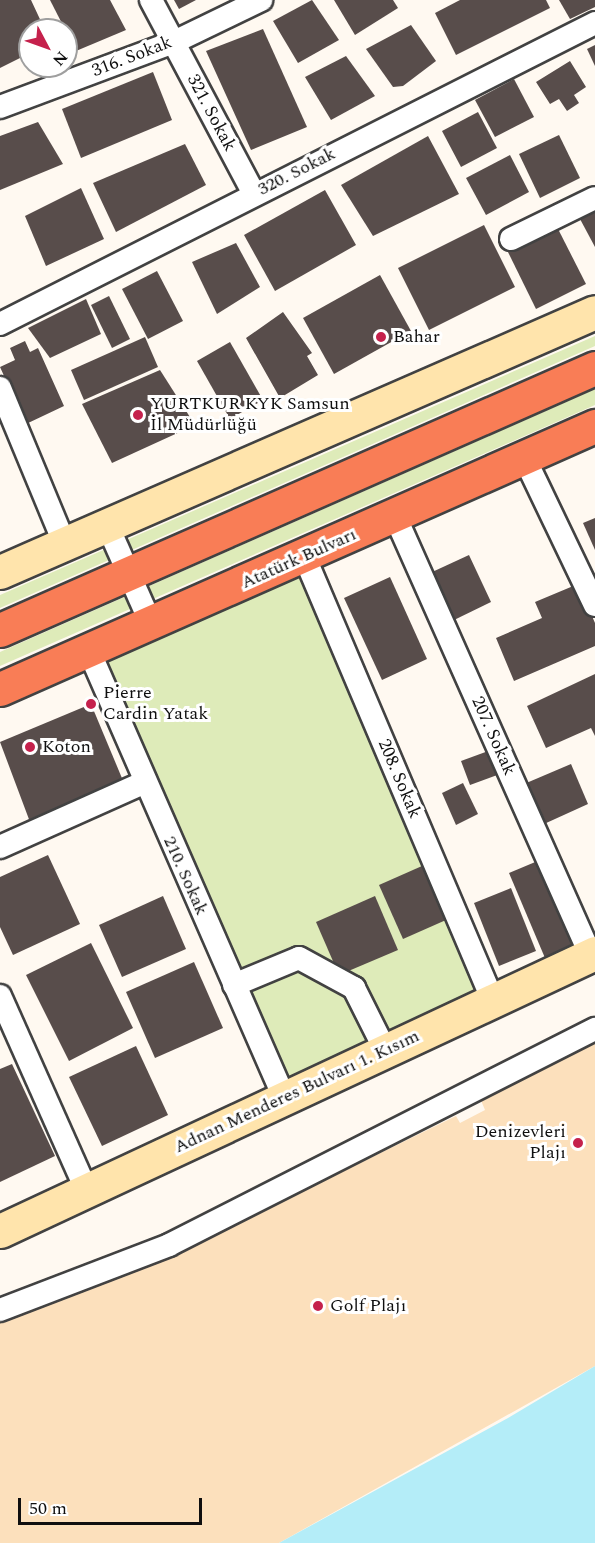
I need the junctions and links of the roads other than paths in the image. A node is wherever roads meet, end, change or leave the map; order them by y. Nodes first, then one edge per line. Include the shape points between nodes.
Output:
1 (151, 0) edge
2 (261, 0) edge
3 (595, 23) edge
4 (174, 42) junction
5 (0, 107) edge
6 (254, 194) junction
7 (595, 198) edge
8 (511, 239) dead end
9 (595, 312) edge
10 (0, 324) edge
11 (595, 368) edge
12 (0, 387) edge
13 (595, 426) edge
14 (524, 457) junction
15 (395, 516) junction
16 (109, 529) junction
17 (66, 547) junction
18 (305, 558) junction
19 (0, 572) edge
20 (128, 573) junction
21 (595, 605) edge
22 (151, 624) junction
23 (0, 630) edge
24 (89, 651) junction
25 (0, 689) edge
26 (143, 783) junction
27 (0, 847) edge
28 (593, 955) edge
29 (234, 985) junction
30 (0, 996) edge
31 (493, 1000) junction
32 (595, 1029) edge
33 (385, 1050) junction
34 (285, 1100) junction
35 (87, 1191) junction
36 (0, 1231) edge
37 (0, 1310) edge

1 - 4 street, 321. Sokak
2 - 4 street, 316. Sokak
3 - 6 street, 320. Sokak
4 - 5 street, 316. Sokak
4 - 6 street, 321. Sokak
6 - 10 street, 320. Sokak
7 - 8 street
9 - 16 main road
11 - 20 highway
12 - 17 street
13 - 14 highway, Atatürk Bulvarı
14 - 15 highway, Atatürk Bulvarı
14 - 21 street
15 - 18 highway, Atatürk Bulvarı
15 - 28 street, 207. Sokak
16 - 17 main road
16 - 20 street
17 - 19 main road
18 - 22 highway, Atatürk Bulvarı
18 - 31 street, 208. Sokak
20 - 22 street
20 - 23 highway
22 - 24 highway, Atatürk Bulvarı
24 - 25 highway, Atatürk Bulvarı
24 - 26 street, 210. Sokak
26 - 27 street
26 - 29 street, 210. Sokak
28 - 31 main road, Adnan Menderes Bulvarı 1. Kısım
29 - 33 street via 299,958 354,988
29 - 34 street, 210. Sokak
30 - 35 street
31 - 33 main road, Adnan Menderes Bulvarı 1. Kısım
32 - 37 street via 169,1245
33 - 34 main road, Adnan Menderes Bulvarı 1. Kısım
34 - 35 main road, Adnan Menderes Bulvarı 1. Kısım
35 - 36 main road, Adnan Menderes Bulvarı 1. Kısım

